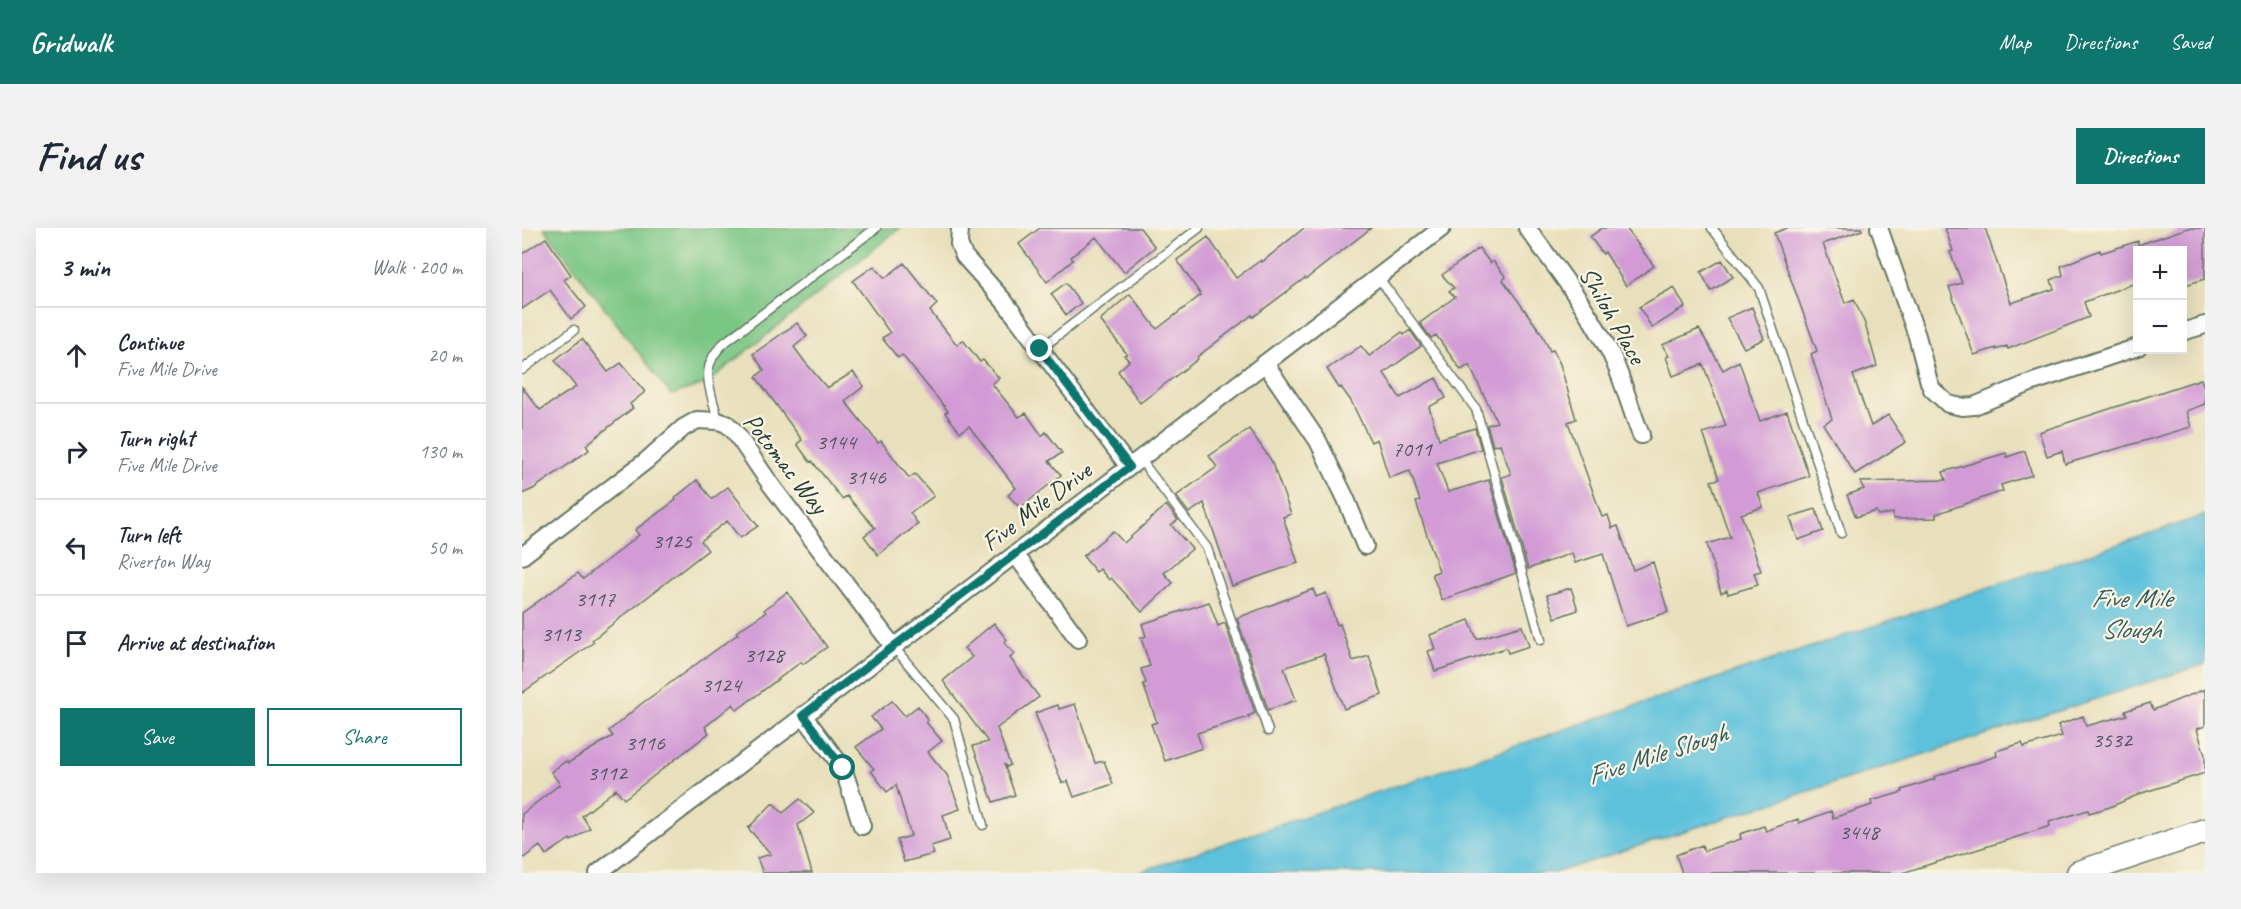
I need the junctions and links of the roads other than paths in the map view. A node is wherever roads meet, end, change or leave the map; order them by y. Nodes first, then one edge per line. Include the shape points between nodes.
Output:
1 (876, 228) edge
2 (960, 228) edge
3 (1199, 228) edge
4 (1442, 228) edge
5 (1527, 228) edge
6 (1712, 228) edge
7 (1879, 228) edge
8 (1378, 277) junction
9 (2205, 325) edge
10 (574, 330) dead end
11 (2187, 330) edge
12 (1040, 349) junction
13 (2133, 349) edge
14 (1265, 363) junction
15 (522, 370) edge
16 (718, 421) junction
17 (1641, 435) dead end
18 (1135, 463) junction
19 (1840, 533) dead end
20 (1365, 546) dead end
21 (1015, 554) junction
22 (522, 556) edge
23 (1078, 639) dead end
24 (1541, 640) dead end
25 (893, 646) junction
26 (803, 715) junction
27 (1268, 731) dead end
28 (983, 825) dead end
29 (862, 826) dead end
30 (2205, 831) edge
31 (597, 873) edge
32 (2079, 873) edge

1 - 16 lane via 712,354 706,371
2 - 12 street via 959,244 964,256
3 - 12 lane
4 - 8 street, Five Mile Drive
5 - 17 street, Shiloh Place via 1580,301 1610,352
6 - 19 lane via 1759,288
7 - 13 street via 1929,382 1948,404 1974,406 2030,382
8 - 14 street, Five Mile Drive
8 - 24 lane via 1476,408
9 - 11 street
10 - 15 lane
12 - 18 street
14 - 18 street, Five Mile Drive
14 - 20 street via 1318,441
16 - 22 street, Potomac Way via 697,420 683,428
16 - 25 street, Potomac Way via 735,432
18 - 21 street, Five Mile Drive
18 - 27 lane via 1207,548
21 - 23 street
21 - 25 street, Five Mile Drive
25 - 26 street, Five Mile Drive
25 - 28 lane via 954,719
26 - 29 street via 843,768
26 - 31 street, Five Mile Drive
30 - 32 street

